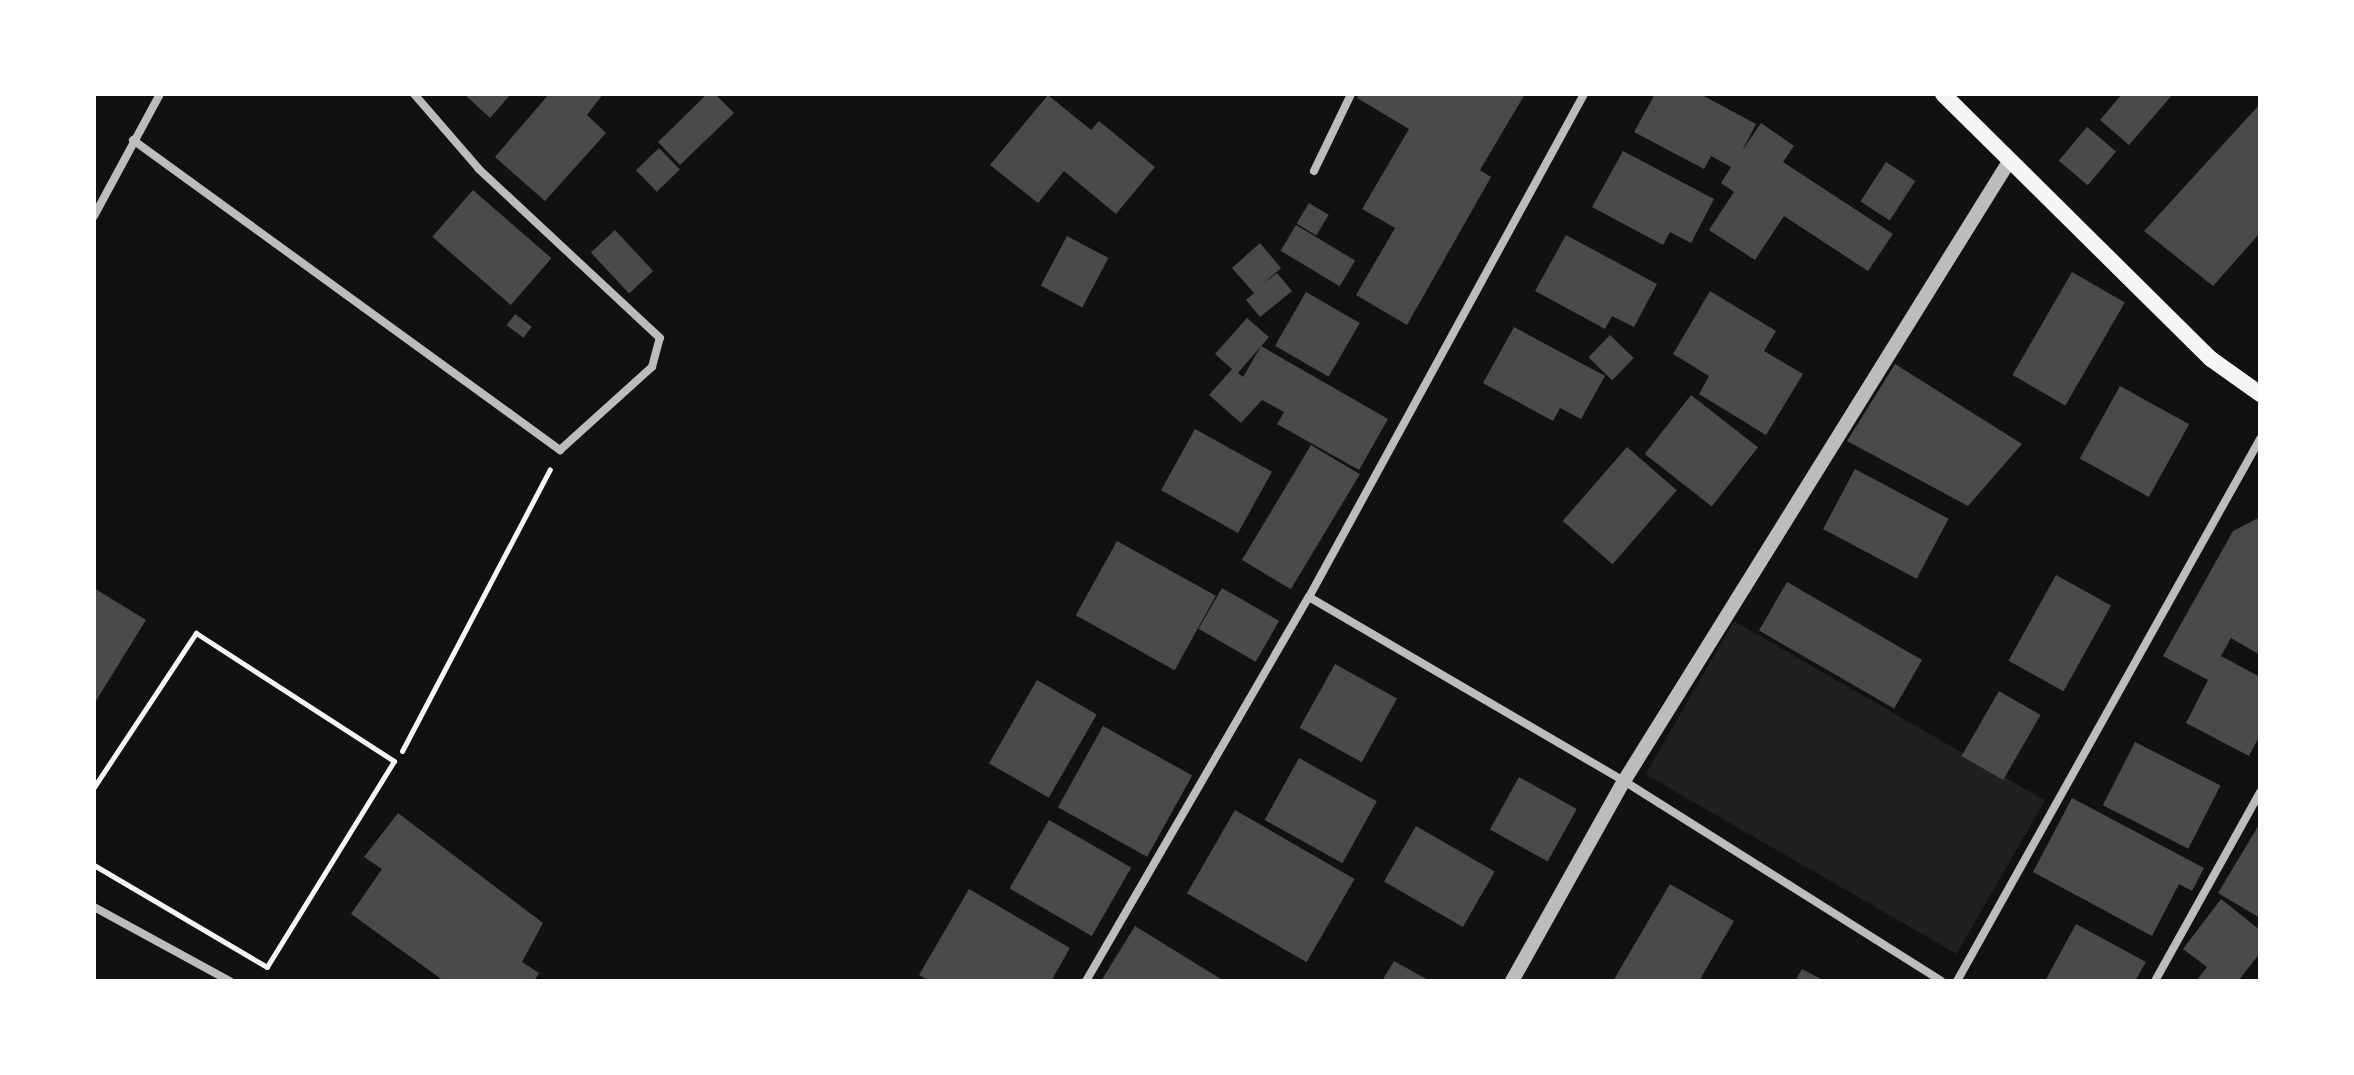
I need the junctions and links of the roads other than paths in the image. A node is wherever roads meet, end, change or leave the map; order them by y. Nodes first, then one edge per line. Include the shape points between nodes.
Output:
1 (160, 94) edge
2 (414, 94) edge
3 (1351, 94) edge
4 (1584, 94) edge
5 (1943, 94) edge
6 (133, 140) junction
7 (2010, 160) junction
8 (1314, 171) dead end
9 (94, 216) edge
10 (2260, 394) edge
11 (2260, 439) edge
12 (1309, 597) junction
13 (1624, 781) junction
14 (2260, 792) edge
15 (94, 907) edge
16 (230, 981) edge
17 (1086, 981) edge
18 (1512, 981) edge
19 (1941, 981) edge
20 (1957, 981) edge
21 (2155, 981) edge

1 - 6 street
2 - 6 street via 479,169 660,338 652,367 560,450
3 - 8 street
4 - 12 street
5 - 7 main road
6 - 9 street
7 - 10 main road via 2211,359
7 - 13 street
11 - 20 street
12 - 13 street
12 - 17 street
13 - 18 street
13 - 19 street
14 - 21 street
15 - 16 street

